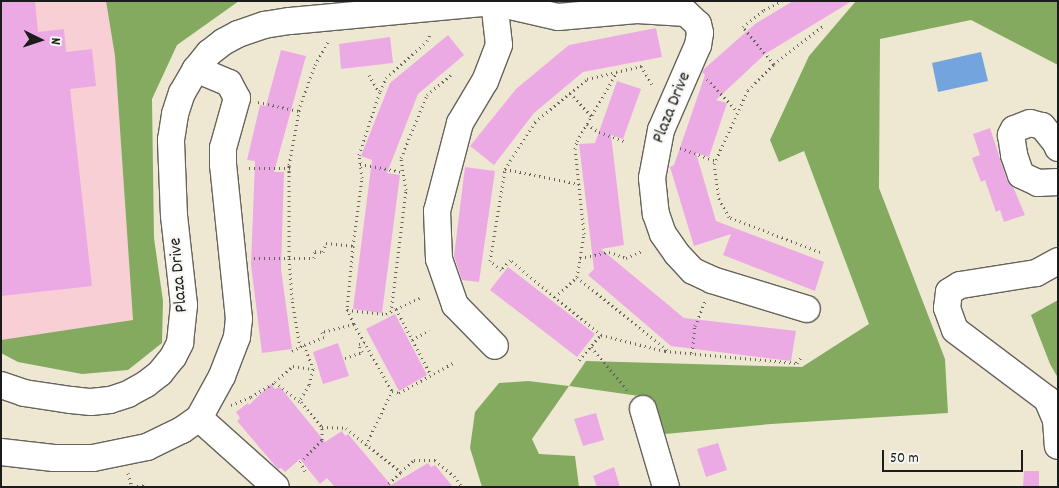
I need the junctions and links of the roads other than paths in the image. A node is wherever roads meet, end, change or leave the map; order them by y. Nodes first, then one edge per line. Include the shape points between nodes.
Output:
1 (493, 1) edge
2 (196, 69) junction
3 (1058, 148) edge
4 (1058, 182) edge
5 (1058, 261) edge
6 (807, 310) dead end
7 (495, 346) dead end
8 (1, 385) edge
9 (643, 408) road end
10 (199, 418) junction
11 (1058, 446) edge
12 (1, 452) edge
13 (276, 487) edge
14 (666, 487) edge

1 - 2 street, Plaza Drive via 264,25 238,34 209,52
1 - 6 street, Plaza Drive via 558,17 637,10 686,13 698,24 700,33 692,62 679,85 658,140 654,163 652,194 663,234 693,270 712,280
1 - 7 street via 500,45 485,81 460,123 437,211 439,259 455,305
2 - 8 street, Plaza Drive via 174,114 174,216 184,305 180,343 173,357 146,384 110,400 71,400 24,393
2 - 10 street via 229,83 237,98 223,148 223,165 238,300 237,337 222,376
3 - 4 street via 1042,126 1030,123 1014,128 1011,135 1021,175 1038,183
5 - 11 street via 1036,273 960,285 949,292 947,308 955,330 1048,399 1056,420
9 - 14 street
10 - 12 street via 147,447 112,456 54,458
10 - 13 street

